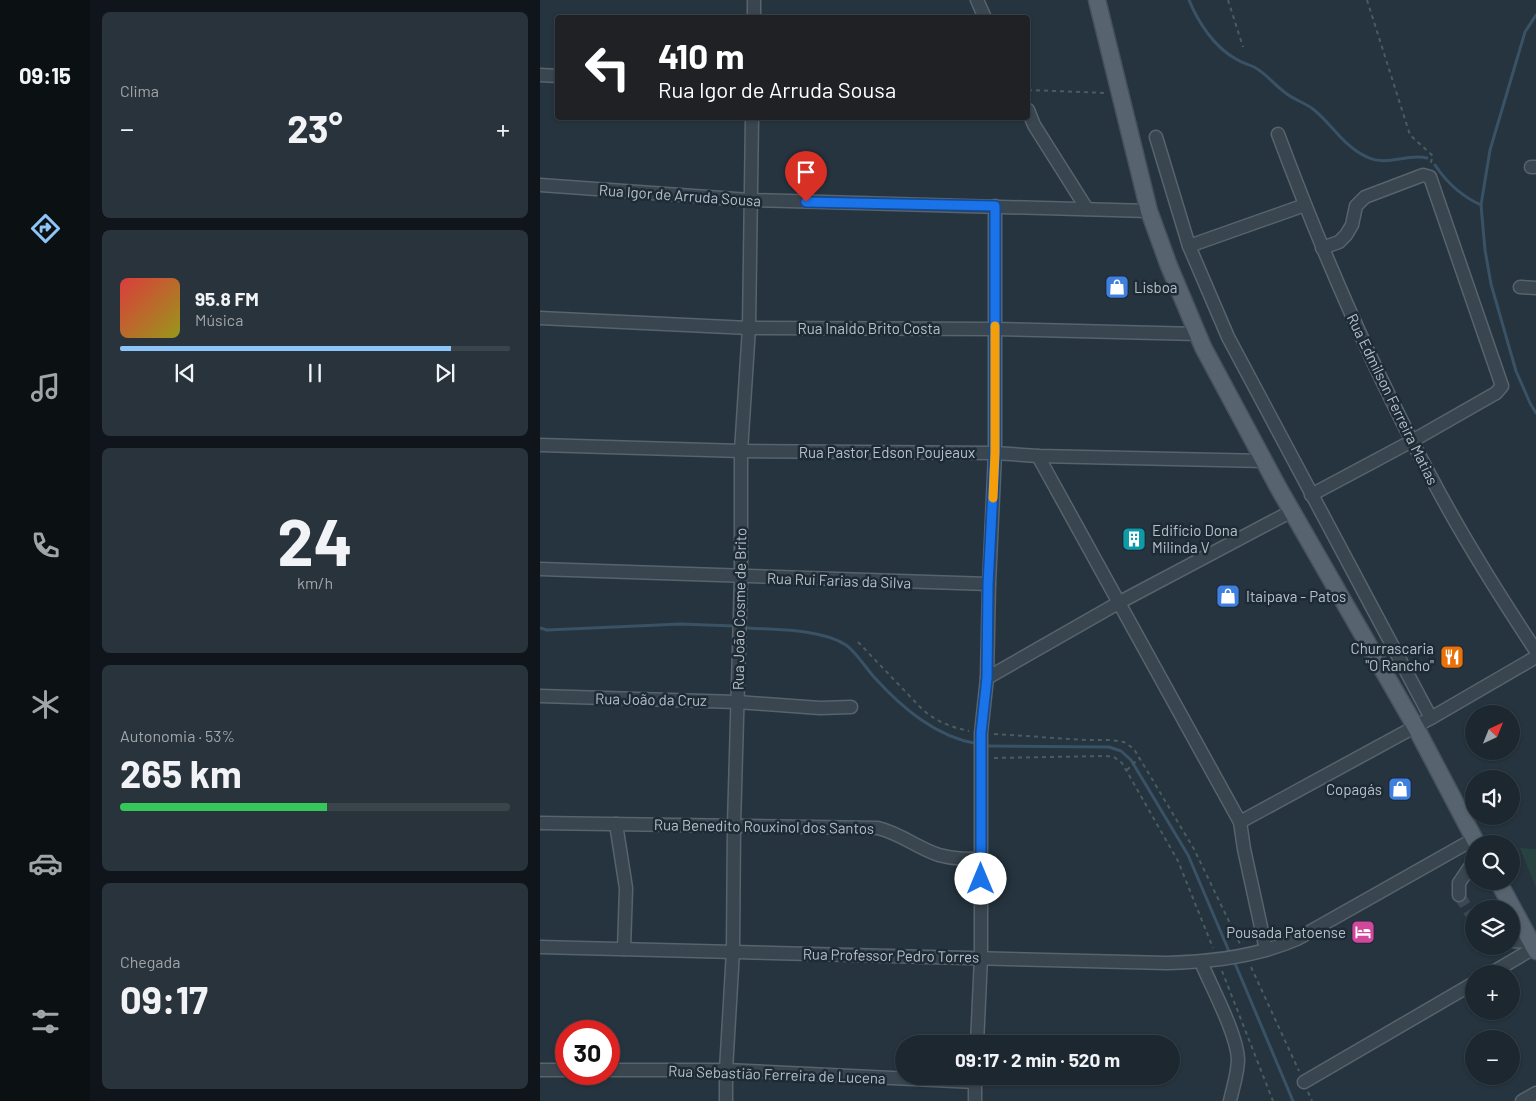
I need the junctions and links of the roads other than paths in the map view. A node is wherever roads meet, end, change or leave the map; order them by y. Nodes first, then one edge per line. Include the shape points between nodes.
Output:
1 (754, 0) edge
2 (978, 0) edge
3 (1097, 0) edge
4 (754, 15) edge
5 (984, 15) edge
6 (540, 75) edge
7 (555, 76) edge
8 (1030, 115) edge
9 (752, 120) edge
10 (1278, 134) dead end
11 (1156, 137) dead end
12 (540, 185) edge
13 (750, 200) junction
14 (1305, 205) junction
15 (995, 206) junction
16 (1086, 209) junction
17 (1149, 211) junction
18 (1189, 246) junction
19 (1322, 248) junction
20 (1520, 286) dead end
21 (1536, 288) edge
22 (540, 318) edge
23 (749, 328) junction
24 (995, 329) junction
25 (1198, 334) junction
26 (1412, 441) junction
27 (540, 445) edge
28 (741, 452) junction
29 (995, 453) junction
30 (1038, 456) junction
31 (1264, 461) junction
32 (1311, 495) junction
33 (1292, 511) junction
34 (540, 569) edge
35 (741, 576) junction
36 (988, 584) junction
37 (1120, 602) junction
38 (1536, 651) edge
39 (1536, 657) edge
40 (987, 678) junction
41 (540, 696) edge
42 (737, 702) junction
43 (851, 708) dead end
44 (1431, 718) junction
45 (1416, 726) junction
46 (1240, 822) junction
47 (540, 823) edge
48 (616, 824) junction
49 (734, 826) junction
50 (1473, 835) edge
51 (1465, 847) edge
52 (981, 859) junction
53 (1465, 874) edge
54 (1503, 890) edge
55 (1459, 895) dead end
56 (1520, 943) edge
57 (540, 947) edge
58 (1534, 947) edge
59 (624, 949) junction
60 (1266, 950) junction
61 (733, 951) junction
62 (981, 957) junction
63 (1201, 962) junction
64 (1505, 965) edge
65 (1465, 988) edge
66 (977, 1035) edge
67 (540, 1070) edge
68 (555, 1070) edge
69 (620, 1070) edge
70 (726, 1070) junction
71 (895, 1076) edge
72 (1304, 1082) road end
73 (975, 1085) edge
74 (1536, 1093) edge
75 (726, 1101) edge
76 (975, 1101) edge
77 (1230, 1101) edge
78 (1522, 1101) edge

1 - 4 street
2 - 5 street
3 - 17 main road
6 - 7 street
8 - 16 street
9 - 13 street, Rua João Cosme de Brito
10 - 14 street, Rua Edmilson Ferreira Matias
11 - 18 street
12 - 13 street, Rua Igor de Arruda Sousa
13 - 15 street, Rua Igor de Arruda Sousa
13 - 23 street, Rua João Cosme de Brito
14 - 18 street
14 - 19 street, Rua Edmilson Ferreira Matias
15 - 16 street, Rua Igor de Arruda Sousa
15 - 24 street
16 - 17 street, Rua Igor de Arruda Sousa
17 - 25 main road
18 - 32 street via 1228,337
19 - 26 street, Rua Edmilson Ferreira Matias
19 - 26 street via 1339,242 1346,235 1356,206 1364,197 1423,175 1430,177 1502,384 1501,390
20 - 21 street
22 - 23 street, Rua Inaldo Brito Costa
23 - 24 street, Rua Inaldo Brito Costa
23 - 28 street, Rua João Cosme de Brito
24 - 25 street, Rua Inaldo Brito Costa
24 - 29 street
25 - 31 main road
26 - 32 street
26 - 38 street, Rua Edmilson Ferreira Matias via 1455,522
27 - 28 street, Rua Pastor Edson Poujeaux
28 - 29 street, Rua Pastor Edson Poujeaux
28 - 35 street, Rua João Cosme de Brito
29 - 30 street, Rua Pastor Edson Poujeaux
29 - 36 street
30 - 31 street, Rua Pastor Edson Poujeaux
30 - 37 street
31 - 33 main road
32 - 44 street
33 - 37 street
33 - 45 main road
34 - 35 street, Rua Rui Farias da Silva
35 - 36 street, Rua Rui Farias da Silva
35 - 42 street, Rua João Cosme de Brito
36 - 40 street
37 - 40 street
37 - 46 street
39 - 44 street
40 - 52 street via 981,733
41 - 42 street, Rua João da Cruz
42 - 43 street, Rua João da Cruz
42 - 49 street, Rua João Cosme de Brito
44 - 45 street
45 - 46 street
45 - 50 main road
46 - 60 street
47 - 48 street, Rua Benedito Rouxinol dos Santos
48 - 49 street, Rua Benedito Rouxinol dos Santos
48 - 59 street via 626,888
49 - 52 street, Rua Benedito Rouxinol dos Santos via 878,828 894,832 937,854 958,860
49 - 61 street, Rua João Cosme de Brito
51 - 60 street, Rua Professor Pedro Torres via 1297,939
52 - 62 street
53 - 55 street via 1459,883
54 - 58 main road
56 - 58 street
57 - 59 street, Rua Professor Pedro Torres
58 - 64 street
59 - 61 street, Rua Professor Pedro Torres
60 - 63 street, Rua Professor Pedro Torres
61 - 62 street, Rua Professor Pedro Torres
61 - 70 street, Rua João Cosme de Brito
62 - 63 street, Rua Professor Pedro Torres
62 - 66 street
63 - 77 street via 1231,1032 1238,1058
65 - 72 street
67 - 68 street
69 - 70 street, Rua Sebastião Ferreira de Lucena
70 - 71 street, Rua Sebastião Ferreira de Lucena
70 - 75 street, Rua João Cosme de Brito
73 - 76 street
74 - 78 street

